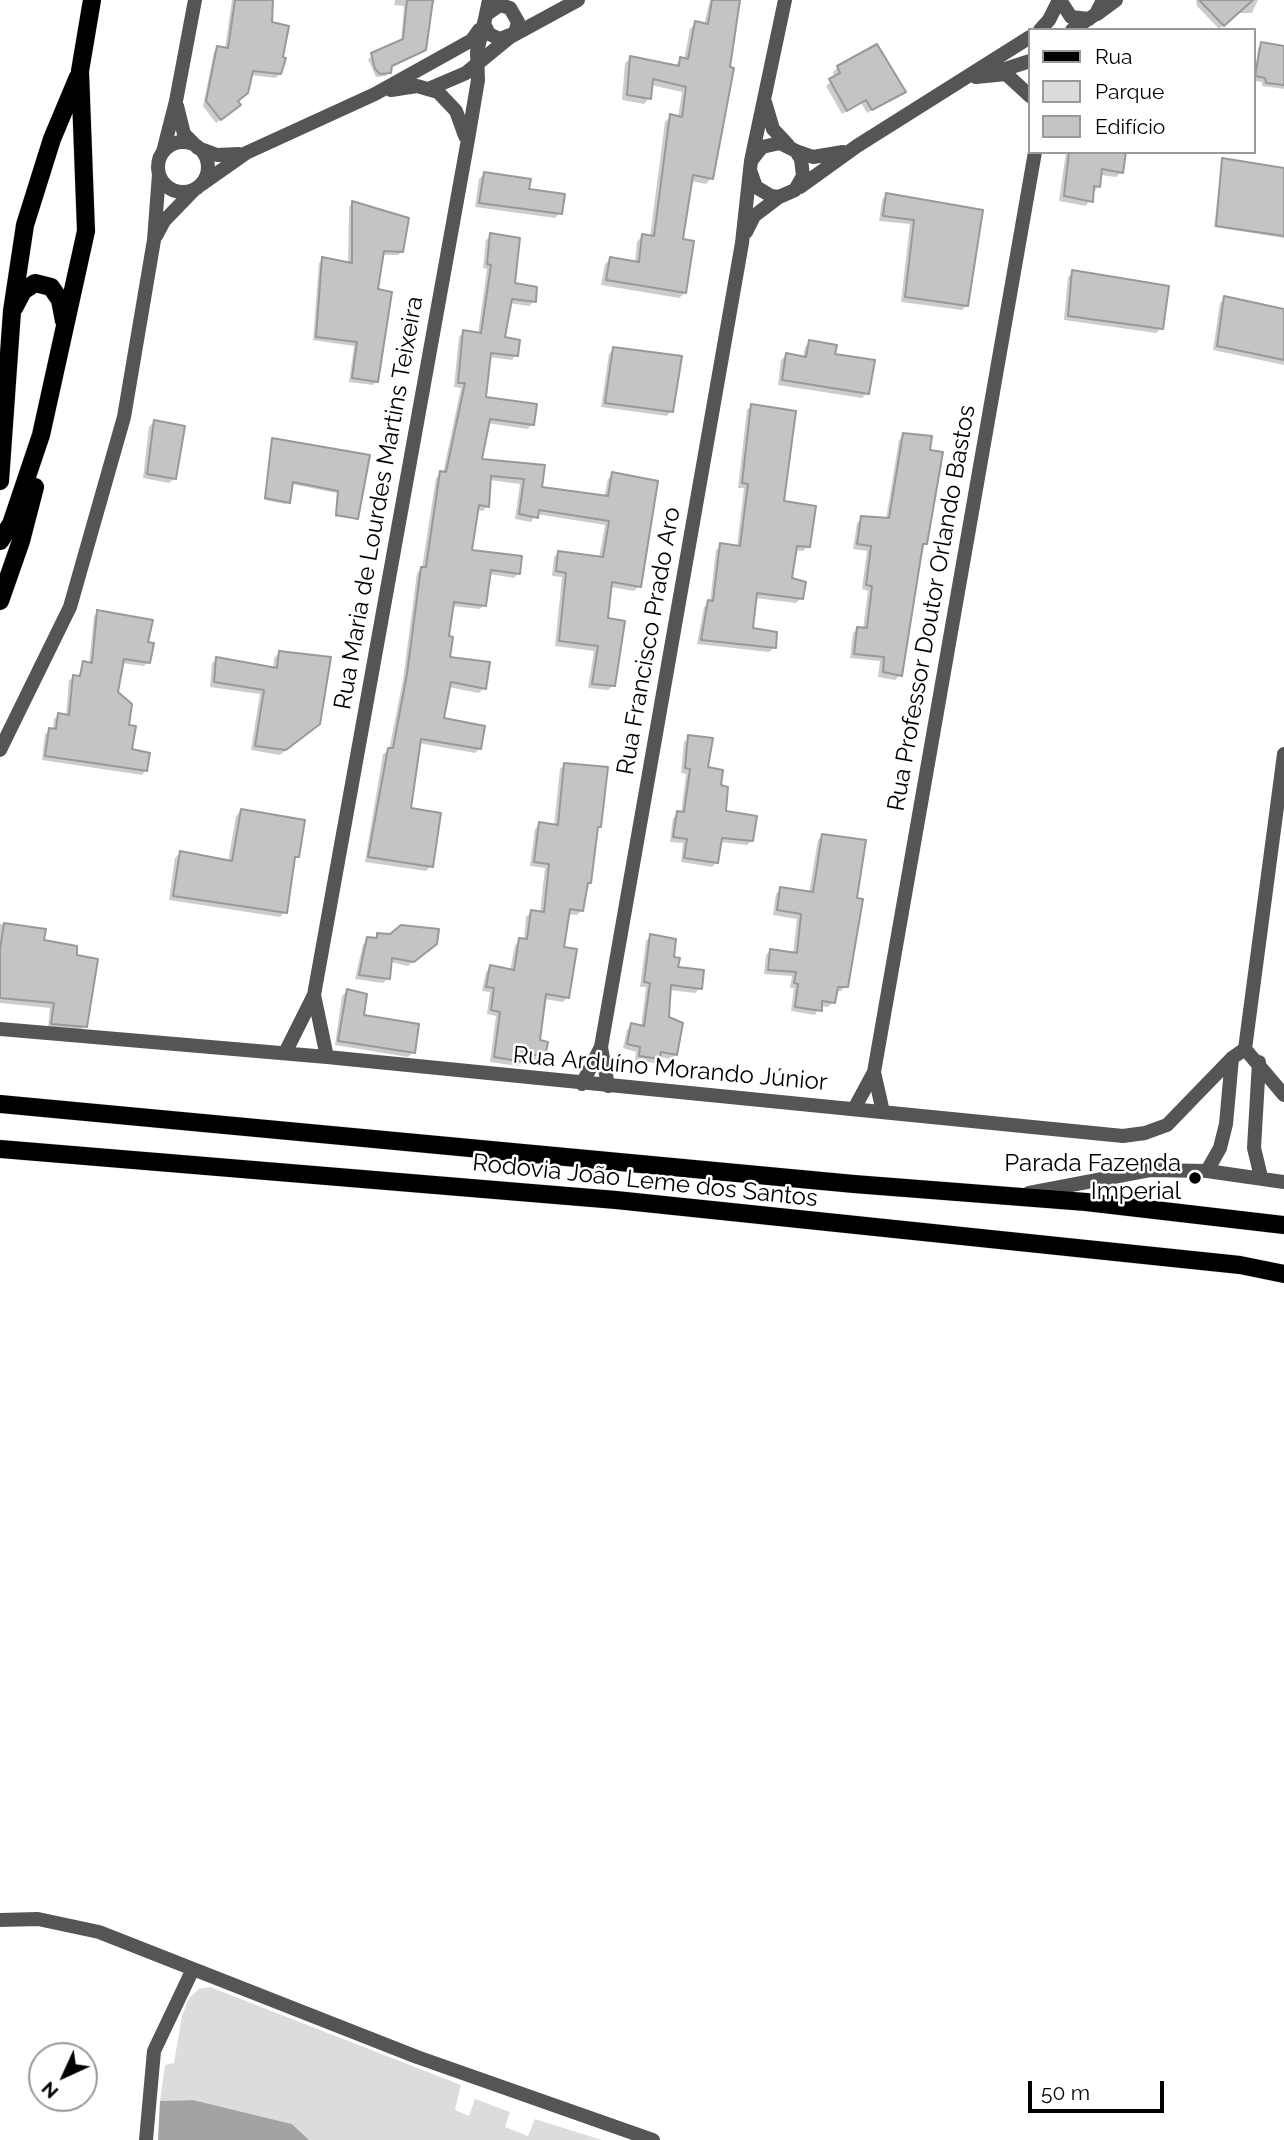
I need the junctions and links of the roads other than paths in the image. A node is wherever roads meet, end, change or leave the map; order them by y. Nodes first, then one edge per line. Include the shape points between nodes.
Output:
1 (92, 0) edge
2 (195, 0) edge
3 (578, 0) edge
4 (1103, 0) edge
5 (1116, 0) edge
6 (784, 2) edge
7 (1059, 2) edge
8 (510, 6) edge
9 (562, 8) junction
10 (487, 11) edge
11 (1093, 16) junction
12 (1041, 28) edge
13 (1054, 28) edge
14 (1075, 28) edge
15 (510, 37) junction
16 (1028, 38) edge
17 (1028, 62) edge
18 (478, 64) junction
19 (80, 71) junction
20 (992, 74) junction
21 (961, 81) junction
22 (431, 89) junction
23 (375, 94) junction
24 (766, 94) junction
25 (1028, 94) edge
26 (176, 101) junction
27 (467, 145) junction
28 (857, 146) junction
29 (198, 148) junction
30 (793, 148) junction
31 (163, 152) junction
32 (246, 153) junction
33 (1035, 154) edge
34 (750, 166) junction
35 (159, 174) junction
36 (199, 186) junction
37 (795, 190) junction
38 (779, 197) junction
39 (154, 240) junction
40 (742, 243) junction
41 (12, 311) junction
42 (65, 328) junction
43 (41, 435) junction
44 (0, 481) edge
45 (0, 541) edge
46 (0, 601) edge
47 (0, 750) edge
48 (1284, 754) edge
49 (314, 995) junction
50 (0, 1029) edge
51 (601, 1047) junction
52 (1245, 1049) junction
53 (285, 1053) junction
54 (327, 1057) junction
55 (1232, 1058) junction
56 (1259, 1062) junction
57 (874, 1072) junction
58 (582, 1084) junction
59 (608, 1086) junction
60 (1284, 1095) edge
61 (0, 1104) edge
62 (854, 1109) junction
63 (883, 1112) junction
64 (0, 1149) edge
65 (1207, 1171) junction
66 (1261, 1177) junction
67 (1284, 1182) edge
68 (1015, 1196) junction
69 (1284, 1225) edge
70 (1284, 1274) edge
71 (0, 1920) edge
72 (193, 1969) junction
73 (146, 2140) edge
74 (653, 2140) edge

1 - 19 main road
2 - 26 street
3 - 9 street
4 - 11 street
5 - 11 street
6 - 24 street, Rua Francisco Prado Aro
7 - 11 street via 1071,17
7 - 12 street
7 - 13 street
8 - 9 street via 528,14
8 - 10 street
8 - 15 street via 517,28
9 - 15 street
10 - 15 street via 486,30 494,37
10 - 18 street, Rua Maria de Lourdes Martins Teixeira
10 - 23 street via 472,40
11 - 14 street
15 - 18 street
16 - 21 street
17 - 20 street
18 - 22 street
18 - 27 street, Rua Maria de Lourdes Martins Teixeira
19 - 41 main road via 25,225
19 - 42 main road via 86,230
20 - 21 street
20 - 25 street via 1006,74
21 - 28 street
22 - 23 street via 417,86
22 - 27 street via 456,111
23 - 32 street
24 - 30 street, Rua Francisco Prado Aro via 773,129
24 - 34 street, Rua Francisco Prado Aro
26 - 29 street via 184,134
26 - 31 street
27 - 49 street, Rua Maria de Lourdes Martins Teixeira
28 - 30 street via 823,156 808,156
28 - 37 street
29 - 31 street via 175,144
29 - 32 street via 229,157
29 - 36 street via 208,169
30 - 34 street via 780,143 762,147
30 - 37 street via 804,167
31 - 35 street
32 - 36 street
33 - 57 street, Rua Professor Doutor Orlando Bastos
34 - 38 street via 756,187
34 - 40 street, Rua Francisco Prado Aro
35 - 36 street via 174,191
35 - 39 street
36 - 39 street via 164,221
37 - 38 street
38 - 40 street, Rua Francisco Prado Aro via 754,216
39 - 47 street via 124,417 70,607
40 - 51 street, Rua Francisco Prado Aro
41 - 42 main road via 23,292 35,283 51,287 60,300
41 - 44 main road
42 - 43 main road
43 - 45 main road via 11,524
43 - 46 main road via 36,481
48 - 52 street
49 - 53 street, Rua Maria de Lourdes Martins Teixeira
49 - 54 street, Rua Maria de Lourdes Martins Teixeira
50 - 53 street, Rua Arduíno Morando Júnior
51 - 58 street, Rua Francisco Prado Aro
51 - 59 street, Rua Francisco Prado Aro
52 - 55 street, Rua Arduíno Morando Júnior
52 - 56 street
53 - 54 street, Rua Arduíno Morando Júnior
54 - 58 street, Rua Arduíno Morando Júnior
55 - 63 street, Rua Arduíno Morando Júnior via 1167,1125 1145,1133 1123,1136
55 - 65 street via 1226,1124
56 - 60 street
56 - 66 street via 1254,1148
57 - 62 street, Rua Professor Doutor Orlando Bastos
57 - 63 street, Rua Professor Doutor Orlando Bastos
58 - 59 street, Rua Arduíno Morando Júnior
59 - 62 street, Rua Arduíno Morando Júnior
61 - 68 main road, Rodovia João Leme dos Santos
62 - 63 street, Rua Arduíno Morando Júnior
64 - 70 main road, Rodovia João Leme dos Santos via 616,1200 1240,1265
65 - 66 street
65 - 68 street via 1150,1170
66 - 67 street
68 - 69 main road, Rodovia João Leme dos Santos
71 - 72 street via 38,1919 99,1932
72 - 73 street via 153,2051
72 - 74 street via 417,2057

